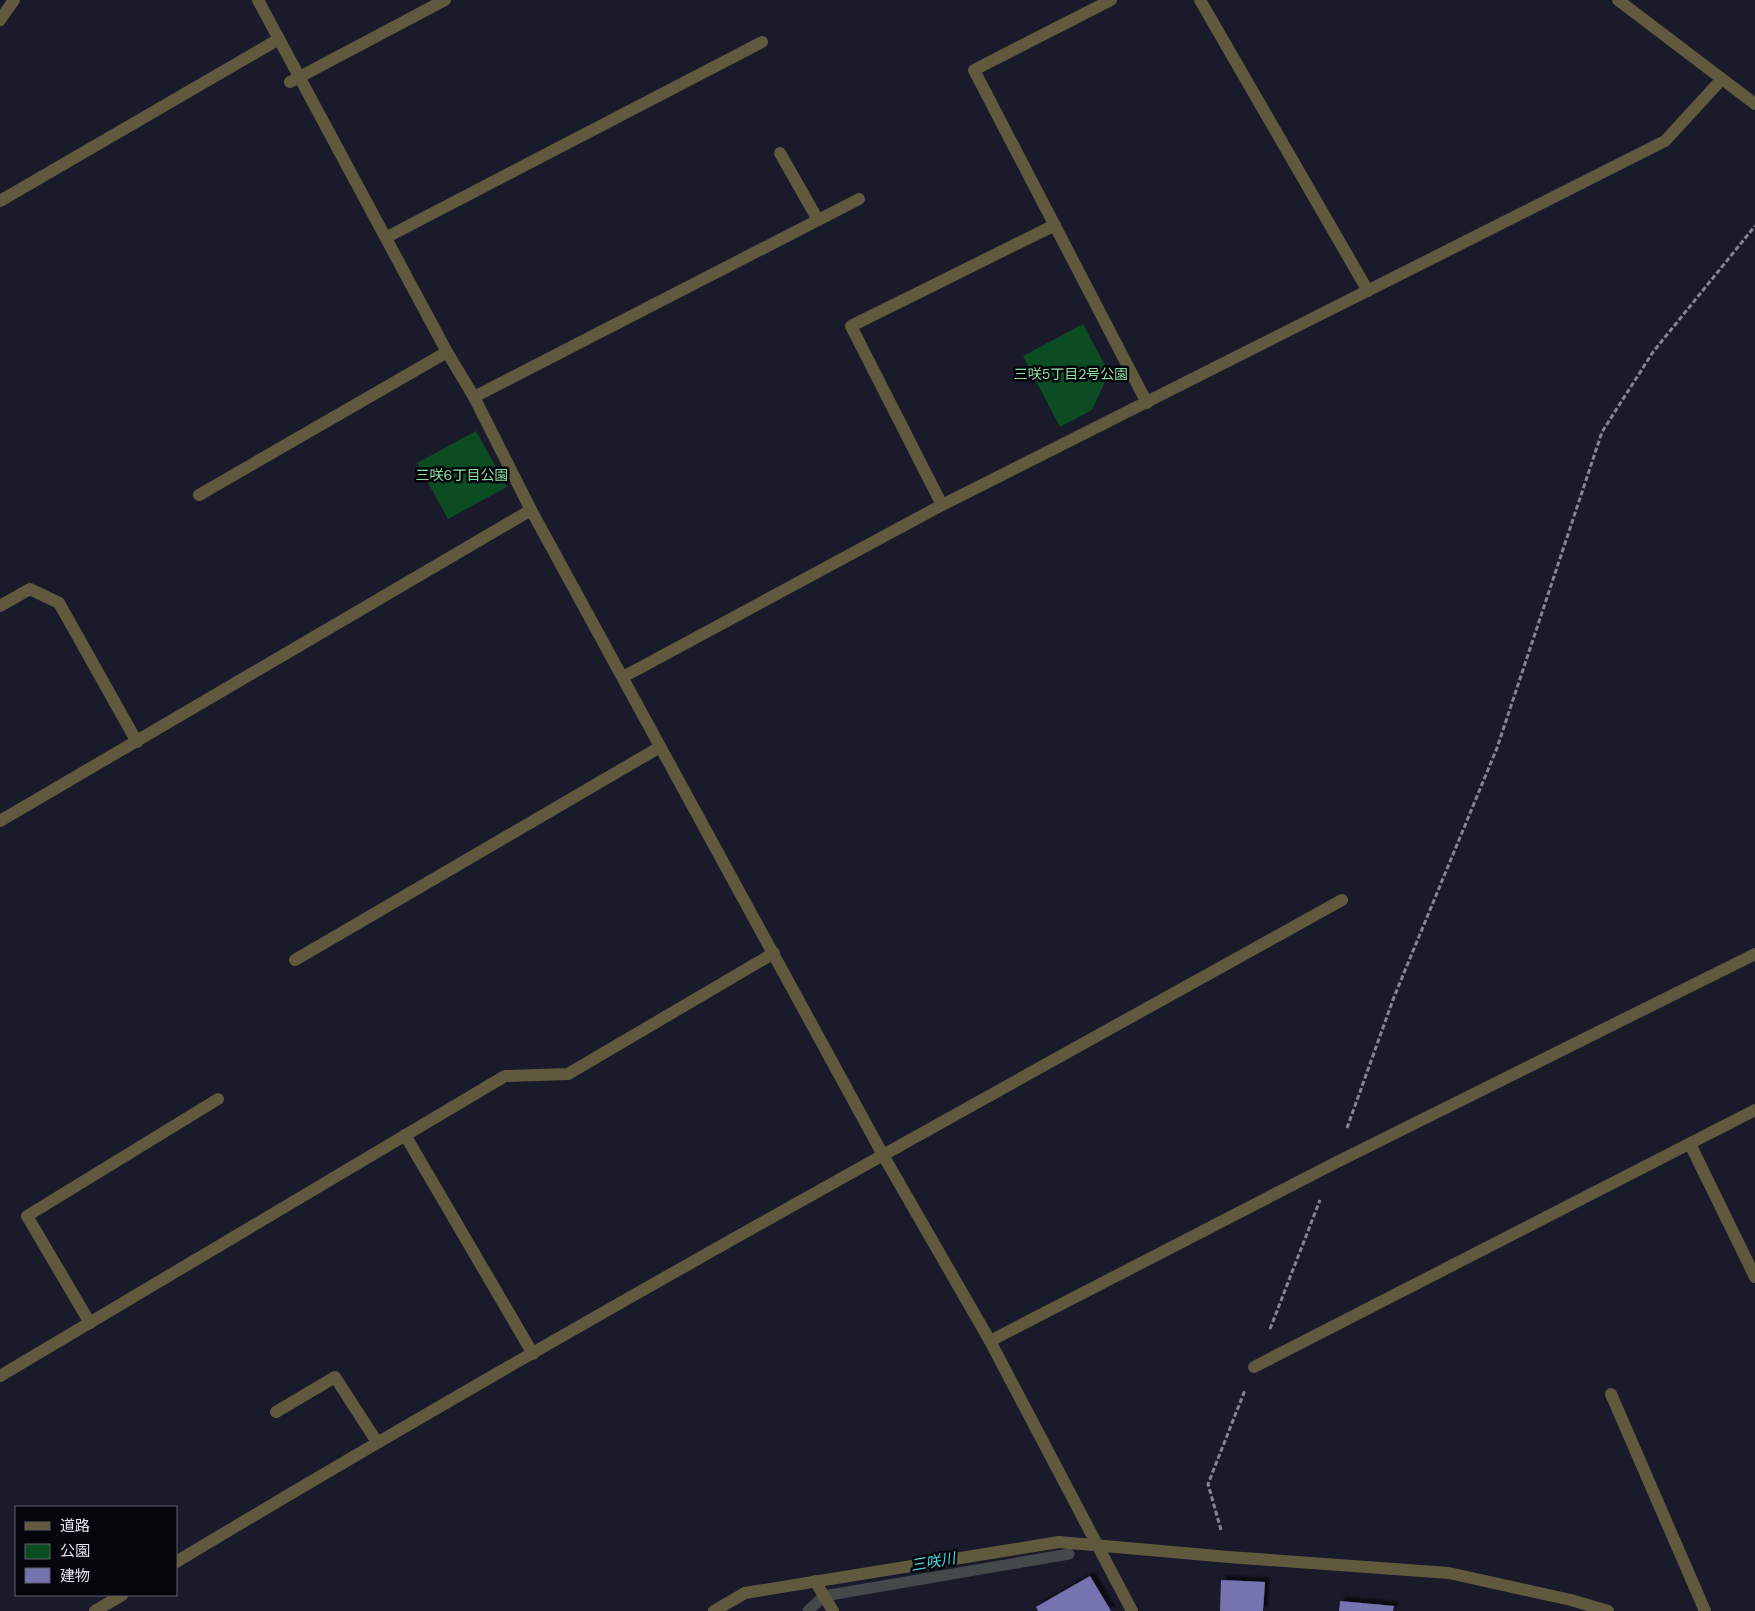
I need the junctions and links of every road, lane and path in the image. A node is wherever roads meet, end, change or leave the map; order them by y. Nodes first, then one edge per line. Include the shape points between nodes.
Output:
1 (14, 0) edge
2 (258, 0) edge
3 (445, 0) edge
4 (1110, 0) edge
5 (1200, 0) edge
6 (1618, 0) edge
7 (0, 20) edge
8 (279, 39) junction
9 (762, 42) dead end
10 (295, 80) junction
11 (1722, 80) junction
12 (1752, 97) edge
13 (780, 154) dead end
14 (859, 199) dead end
15 (0, 201) edge
16 (818, 220) junction
17 (1055, 225) junction
18 (1755, 226) edge
19 (387, 237) junction
20 (1368, 291) junction
21 (447, 352) junction
22 (474, 397) junction
23 (1148, 403) junction
24 (199, 496) dead end
25 (942, 505) junction
26 (531, 510) junction
27 (0, 606) edge
28 (623, 677) junction
29 (137, 742) junction
30 (660, 746) junction
31 (0, 821) edge
32 (1342, 900) dead end
33 (774, 952) junction
34 (1755, 954) edge
35 (294, 960) dead end
36 (218, 1099) dead end
37 (1755, 1110) edge
38 (405, 1135) junction
39 (1690, 1144) junction
40 (884, 1155) junction
41 (1335, 1163) junction
42 (1755, 1276) edge
43 (90, 1323) junction
44 (990, 1341) junction
45 (534, 1354) junction
46 (1254, 1367) junction
47 (0, 1376) edge
48 (1611, 1394) dead end
49 (276, 1412) dead end
50 (377, 1442) junction
51 (1097, 1545) junction
52 (1229, 1557) junction
53 (178, 1561) edge
54 (814, 1581) junction
55 (120, 1596) edge
56 (96, 1611) edge
57 (714, 1611) edge
58 (833, 1611) edge
59 (1132, 1611) edge
60 (1608, 1611) edge
61 (1705, 1611) edge

1 - 7 street
2 - 8 street
3 - 10 street
4 - 17 street via 974,70
5 - 20 street
6 - 11 street
8 - 10 street
8 - 15 street
9 - 19 street
10 - 19 street
11 - 12 street
11 - 20 street via 1665,140
13 - 16 street
14 - 16 street
16 - 22 street
17 - 23 street
17 - 25 street via 851,326
18 - 41 path via 1652,352 1602,432 1497,748 1394,997
19 - 21 street
20 - 23 street
21 - 22 street
21 - 24 street
22 - 26 street
23 - 25 street
25 - 28 street
26 - 28 street
26 - 29 street
27 - 29 street via 30,589 59,603
28 - 30 street
29 - 31 street
30 - 33 street
30 - 35 street
32 - 40 street
33 - 38 street via 568,1074 505,1076
33 - 40 street
34 - 41 street
36 - 43 street via 27,1216
37 - 39 street
38 - 43 street
38 - 45 street
39 - 42 street
39 - 46 street
40 - 44 street
40 - 45 street
41 - 44 street
41 - 46 path
43 - 47 street
44 - 51 street
45 - 50 street
46 - 52 path via 1208,1484
48 - 61 street
49 - 50 street via 335,1377
50 - 53 street
51 - 52 street
51 - 54 street via 1059,1542
51 - 59 street
52 - 60 street via 1450,1573
54 - 57 street via 745,1593
54 - 58 street
55 - 56 street

